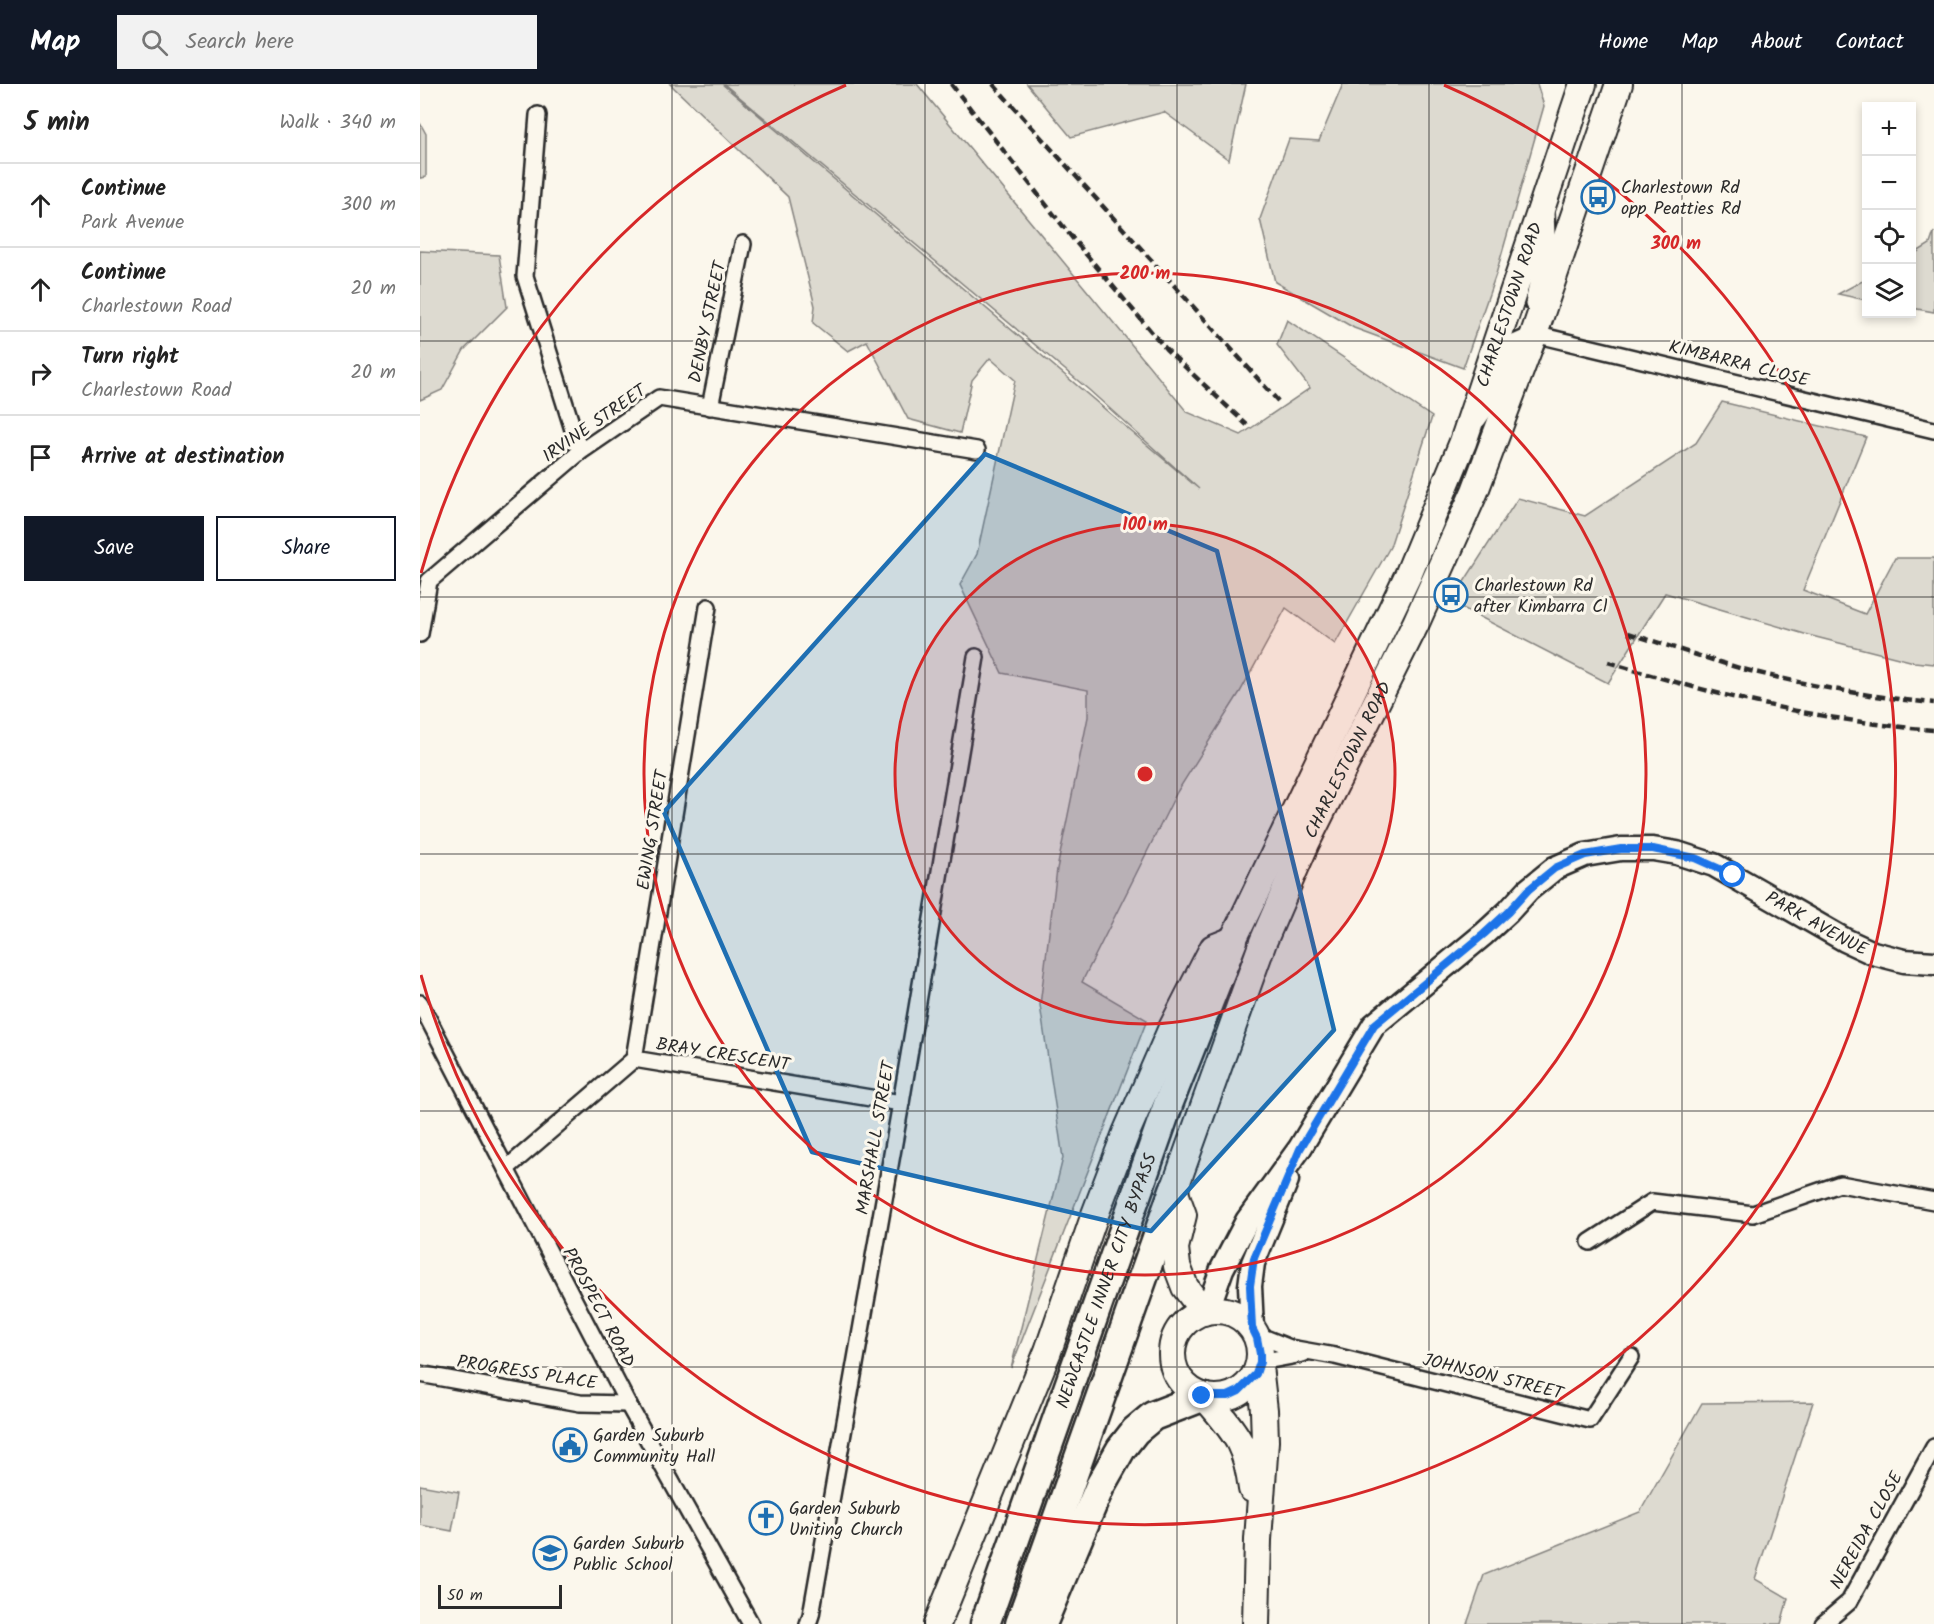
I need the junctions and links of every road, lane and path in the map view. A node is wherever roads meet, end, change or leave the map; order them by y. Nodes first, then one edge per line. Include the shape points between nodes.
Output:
1 (1583, 84) edge
2 (1619, 84) edge
3 (538, 115) dead end
4 (1545, 201) junction
5 (743, 244) dead end
6 (1534, 334) junction
7 (710, 407) junction
8 (1934, 430) edge
9 (1464, 442) junction
10 (977, 450) dead end
11 (580, 452) junction
12 (708, 607) dead end
13 (420, 634) edge
14 (976, 657) dead end
15 (1233, 940) junction
16 (1934, 963) edge
17 (420, 1003) edge
18 (634, 1059) junction
19 (901, 1104) junction
20 (1300, 1149) junction
21 (506, 1169) junction
22 (1174, 1190) junction
23 (1934, 1201) edge
24 (1590, 1242) dead end
25 (1205, 1312) junction
26 (1253, 1331) junction
27 (1312, 1353) junction
28 (1631, 1357) dead end
29 (1259, 1364) junction
30 (420, 1374) edge
31 (1203, 1397) junction
32 (628, 1404) junction
33 (1934, 1447) edge
34 (1258, 1540) junction
35 (751, 1624) edge
36 (808, 1624) edge
37 (937, 1624) edge
38 (985, 1624) edge
39 (1020, 1624) edge
40 (1042, 1624) edge
41 (1256, 1624) edge
42 (1823, 1624) edge

1 - 4 main road, CHARLESTOWN ROAD
2 - 6 main road, CHARLESTOWN ROAD
3 - 11 street via 525,276
4 - 6 street, CHARLESTOWN ROAD via 1547,235 1532,312
4 - 9 main road, CHARLESTOWN ROAD
5 - 7 street, DENBY STREET
6 - 8 street, KIMBARRA CLOSE
6 - 9 street, CHARLESTOWN ROAD via 1514,343 1494,397
6 - 22 main road, CHARLESTOWN ROAD via 1466,511 1384,690 1306,843 1263,942
7 - 10 street, IRVINE STREET
7 - 11 street, IRVINE STREET via 658,398
9 - 15 main road, CHARLESTOWN ROAD via 1409,573
11 - 13 street, IRVINE STREET via 429,581
12 - 18 street, EWING STREET
14 - 19 street, MARSHALL STREET
15 - 37 main road via 1213,948 1171,1030 1094,1217 1048,1351
15 - 38 highway, NEWCASTLE INNER CITY BYPASS via 1169,1102
16 - 20 main road, PARK AVENUE via 1873,953 1695,858 1653,849 1585,855 1555,868 1484,934 1374,1025
17 - 21 street, PROSPECT ROAD
18 - 19 street, BRAY CRESCENT
18 - 21 street, BRAY CRESCENT
19 - 36 street, MARSHALL STREET
20 - 25 main road, PARK AVENUE via 1247,1221
20 - 26 main road, PARK AVENUE via 1253,1263
21 - 32 street, PROSPECT ROAD
22 - 25 main road via 1183,1215 1175,1248 1177,1266 1182,1281
22 - 39 highway, NEWCASTLE INNER CITY BYPASS
23 - 24 street via 1840,1184 1753,1214 1652,1202
25 - 26 main road via 1229,1312
25 - 31 main road via 1191,1318 1179,1330 1172,1357 1179,1378
26 - 27 street, JOHNSON STREET via 1290,1348
26 - 29 main road via 1259,1346
27 - 28 street, JOHNSON STREET via 1590,1420
27 - 29 street, JOHNSON STREET
29 - 31 main road via 1252,1379 1239,1391 1228,1396
29 - 34 main road via 1265,1441
30 - 32 street, PROGRESS PLACE via 580,1404
31 - 34 main road via 1233,1430 1244,1449
31 - 40 highway via 1153,1416 1121,1449 1100,1486
32 - 35 street, PROSPECT ROAD
33 - 42 street, NEREIDA CLOSE via 1849,1602
34 - 41 main road

